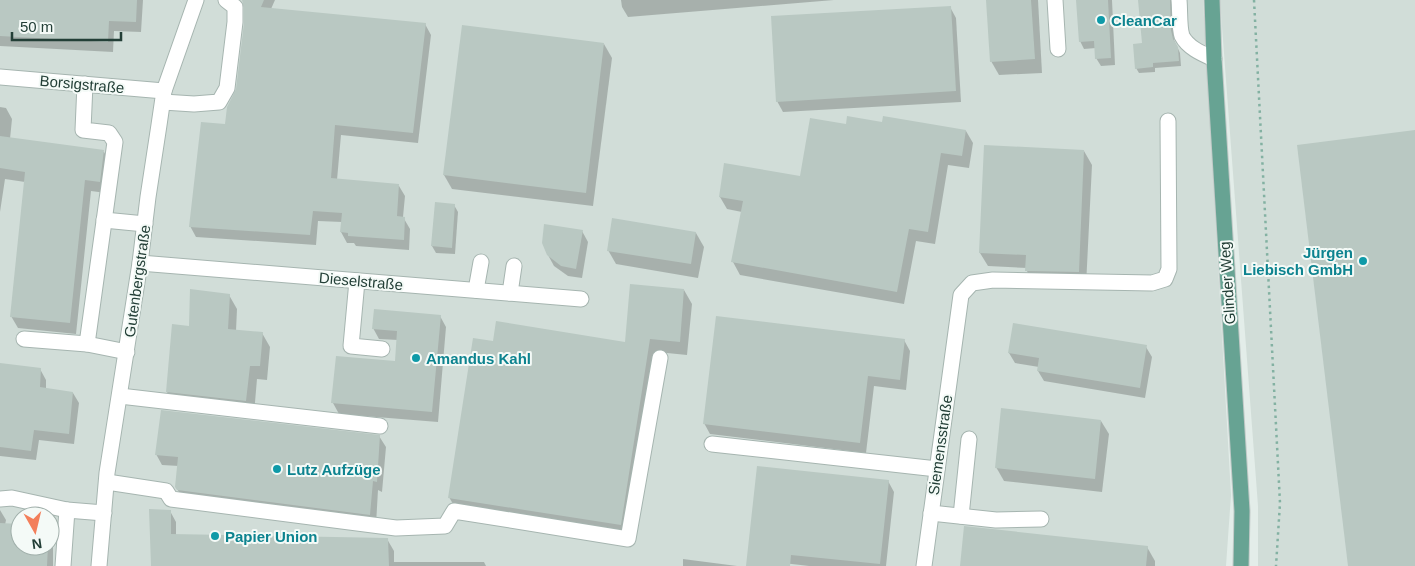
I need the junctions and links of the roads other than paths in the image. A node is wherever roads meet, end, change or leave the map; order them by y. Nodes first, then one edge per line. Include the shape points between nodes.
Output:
1 (226, 0) edge
2 (1055, 0) edge
3 (1179, 0) edge
4 (1212, 0) edge
5 (194, 1) edge
6 (1058, 49) dead end
7 (1214, 59) junction
8 (0, 77) edge
9 (85, 84) junction
10 (164, 96) junction
11 (1168, 121) dead end
12 (104, 220) junction
13 (145, 224) junction
14 (481, 262) dead end
15 (140, 263) junction
16 (514, 266) dead end
17 (357, 281) junction
18 (476, 290) junction
19 (510, 293) junction
20 (581, 299) dead end
21 (24, 339) dead end
22 (87, 344) junction
23 (382, 349) dead end
24 (127, 352) junction
25 (660, 358) dead end
26 (120, 396) junction
27 (380, 426) dead end
28 (969, 439) dead end
29 (712, 444) dead end
30 (937, 469) junction
31 (107, 482) junction
32 (0, 499) edge
33 (67, 510) junction
34 (104, 513) junction
35 (931, 513) junction
36 (960, 516) junction
37 (1042, 519) dead end
38 (63, 566) edge
39 (99, 566) edge
40 (924, 566) edge
41 (1241, 566) edge

1 - 10 street, Borsigstraße via 235,7 235,22 227,88 219,102 194,104
2 - 6 street
3 - 7 street via 1182,36 1200,53
4 - 7 main road, Glinder Weg
5 - 10 street, Gutenbergstraße
7 - 41 main road, Glinder Weg via 1242,511
8 - 9 street, Borsigstraße
9 - 10 street, Borsigstraße
9 - 12 street via 83,130 109,134 115,142
10 - 13 street, Gutenbergstraße
11 - 30 street, Siemensstraße via 1169,269 1165,279 1152,283 993,280 972,283 961,295
12 - 13 street
12 - 22 street
13 - 15 street, Gutenbergstraße
14 - 18 street
15 - 17 street, Dieselstraße
15 - 24 street, Gutenbergstraße
16 - 19 street
17 - 18 street, Dieselstraße
17 - 23 street via 351,346
18 - 19 street, Dieselstraße
19 - 20 street, Dieselstraße
21 - 22 street
22 - 24 street
24 - 26 street, Gutenbergstraße
25 - 31 street via 628,539 454,511 445,526 396,528 172,499 166,491
26 - 27 street
26 - 31 street, Gutenbergstraße
28 - 36 street
29 - 30 street
30 - 35 street, Siemensstraße
31 - 34 street, Gutenbergstraße
32 - 33 street via 12,498
33 - 34 street
33 - 38 street
34 - 39 street, Gutenbergstraße
35 - 36 street
35 - 40 street, Siemensstraße
36 - 37 street via 996,520

